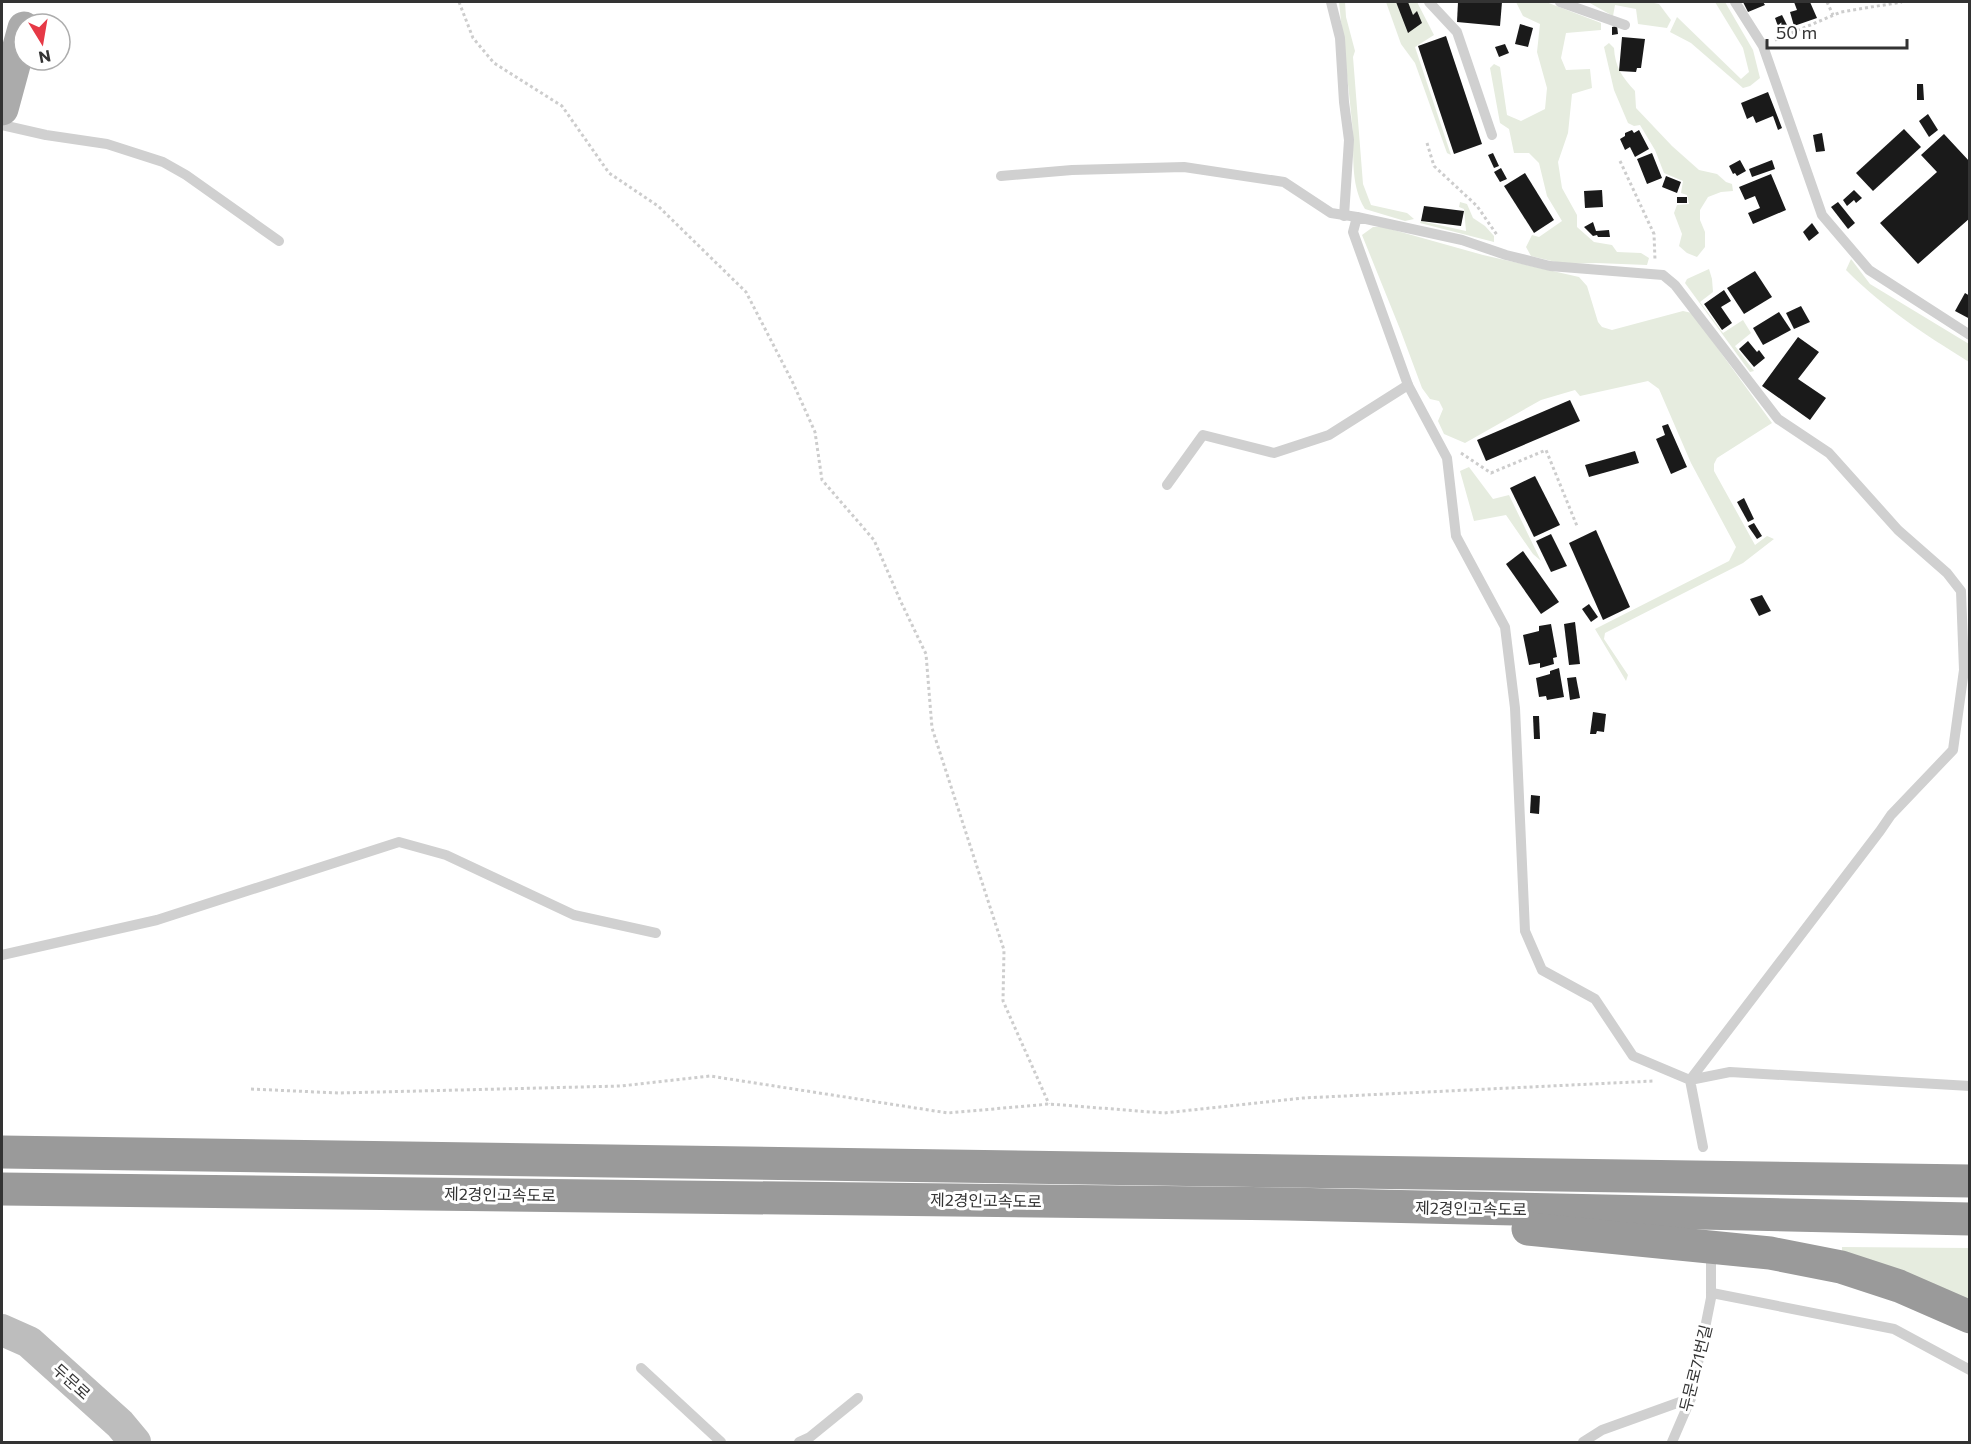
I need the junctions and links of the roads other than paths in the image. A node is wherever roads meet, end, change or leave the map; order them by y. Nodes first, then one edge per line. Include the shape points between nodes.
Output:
1 (19, 2) edge
2 (1331, 2) edge
3 (1429, 2) edge
4 (1560, 2) edge
5 (1735, 2) edge
6 (1625, 26) dead end
7 (2, 55) edge
8 (12, 72) edge
9 (2, 109) edge
10 (2, 124) edge
11 (1492, 135) dead end
12 (1001, 176) dead end
13 (1344, 216) junction
14 (1357, 217) junction
15 (279, 241) dead end
16 (1970, 334) edge
17 (1408, 386) junction
18 (1167, 485) dead end
19 (656, 933) dead end
20 (2, 955) edge
21 (1690, 1080) junction
22 (1970, 1086) edge
23 (1703, 1147) dead end
24 (2, 1152) edge
25 (1970, 1175) edge
26 (1926, 1180) junction
27 (1970, 1181) edge
28 (2, 1188) edge
29 (1287, 1204) junction
30 (1970, 1219) edge
31 (1711, 1262) dead end
32 (1712, 1295) junction
33 (1970, 1317) edge
34 (2, 1330) edge
35 (640, 1368) dead end
36 (1970, 1370) edge
37 (858, 1398) dead end
38 (1691, 1398) junction
39 (135, 1443) edge
40 (721, 1443) edge
41 (799, 1443) edge
42 (1583, 1443) edge
43 (1672, 1443) edge

1 - 7 main road
2 - 13 lane via 1340,38 1349,140
3 - 11 lane via 1457,32
4 - 6 lane
5 - 16 lane via 1763,46 1822,215 1869,270
8 - 9 main road
10 - 15 lane via 107,144 163,162
12 - 13 lane via 1184,167 1284,182 1331,213
13 - 14 lane
14 - 17 lane via 1353,232
14 - 21 lane via 1462,240 1550,266 1663,275 1675,285 1778,419 1829,453 1898,530 1947,573 1961,591 1964,670 1953,750 1891,815
17 - 18 lane via 1329,435 1274,453 1203,435
17 - 21 lane via 1447,458 1456,536 1505,627 1515,708 1525,931 1542,970 1595,999 1633,1056
19 - 20 lane via 574,915 446,855 399,842 157,920
21 - 22 lane via 1730,1072
21 - 23 lane
24 - 26 highway, 제2경인고속도로
25 - 26 highway
26 - 27 highway, 제2경인고속도로
28 - 29 highway, 제2경인고속도로
29 - 30 highway, 제2경인고속도로
29 - 33 highway via 1770,1253 1841,1267 1899,1286
31 - 32 lane, 두문로71번길
32 - 36 lane via 1894,1329
32 - 38 lane, 두문로71번길
34 - 39 street, 두문로 via 29,1342 120,1424
35 - 40 lane
37 - 41 lane
38 - 42 lane via 1602,1430
38 - 43 lane, 두문로71번길

